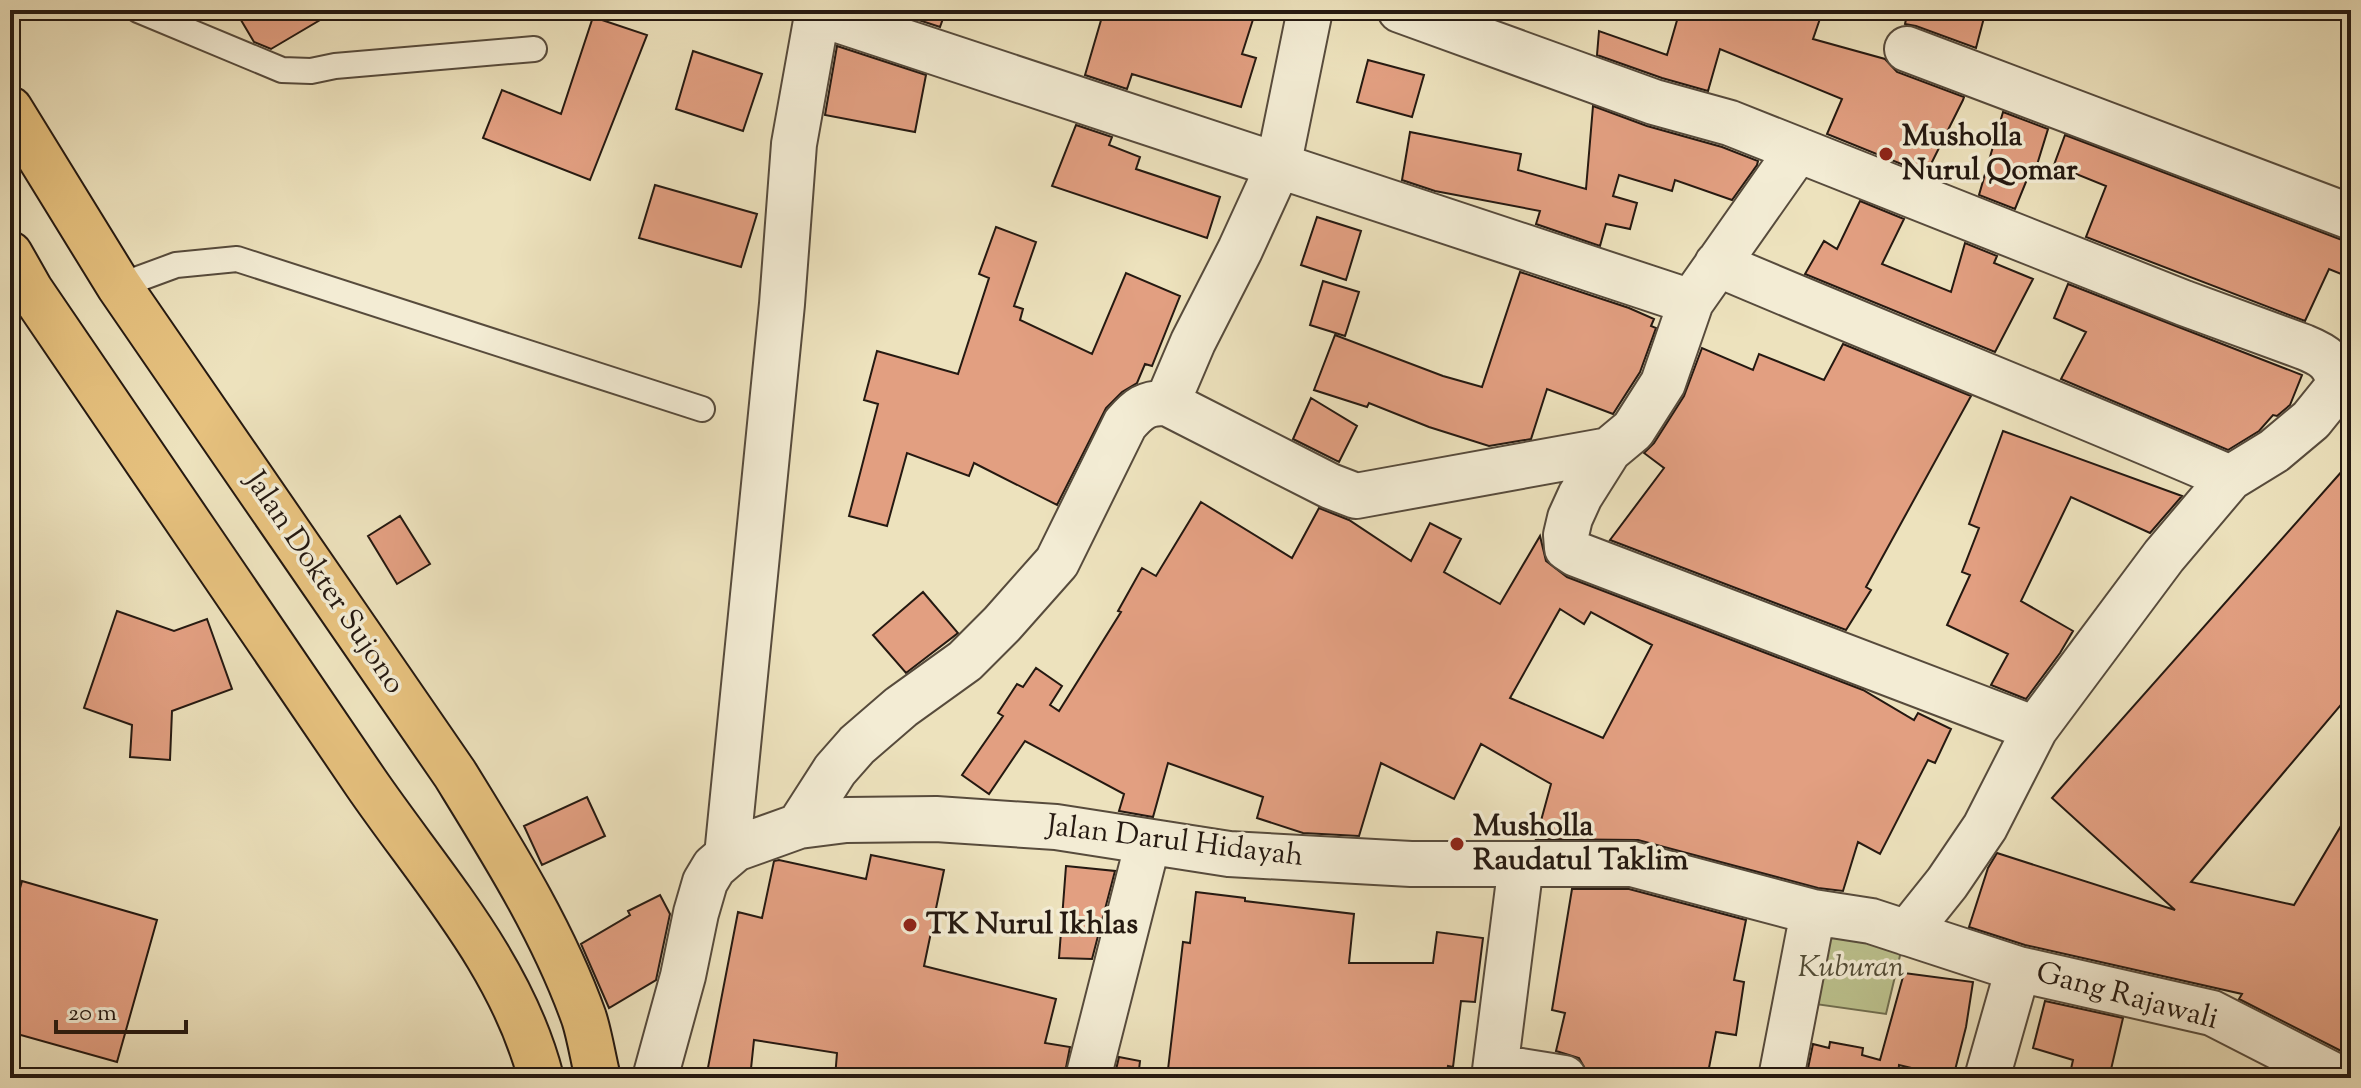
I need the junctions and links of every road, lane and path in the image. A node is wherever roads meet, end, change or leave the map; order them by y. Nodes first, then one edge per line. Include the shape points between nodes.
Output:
1 (138, 10) edge
2 (1310, 10) edge
3 (1400, 10) edge
4 (817, 11) edge
5 (534, 49) dead end
6 (1907, 49) dead end
7 (10, 109) edge
8 (1798, 150) junction
9 (1278, 167) junction
10 (2351, 217) edge
11 (10, 254) edge
12 (1717, 264) junction
13 (119, 286) junction
14 (1691, 302) junction
15 (2346, 374) edge
16 (1167, 403) junction
17 (702, 409) dead end
18 (1609, 450) junction
19 (2230, 478) junction
20 (2035, 729) junction
21 (799, 826) junction
22 (1148, 842) junction
23 (727, 856) junction
24 (1521, 864) junction
25 (1813, 912) junction
26 (1907, 933) junction
27 (2018, 969) junction
28 (1495, 1072) edge
29 (541, 1078) edge
30 (598, 1078) edge
31 (655, 1078) edge
32 (1088, 1078) edge
33 (1564, 1078) edge
34 (1781, 1078) edge
35 (1987, 1078) edge
36 (2339, 1078) edge

1 - 5 lane via 282,70
2 - 9 street
3 - 8 street
4 - 9 street
4 - 23 street via 794,144
6 - 10 street
7 - 13 highway, Jalan Dokter Sujono
8 - 12 street
8 - 15 street via 2313,351
9 - 14 street
9 - 16 street
11 - 29 highway via 499,975 532,1043
12 - 14 street
12 - 19 street
13 - 17 lane via 176,265 237,259
13 - 30 highway, Jalan Dokter Sujono via 455,774 503,853 545,926 584,1020
14 - 18 street via 1663,383 1633,430
15 - 19 street via 2311,420
16 - 18 street via 1356,496
16 - 21 street via 1145,405 1125,424 1057,562 1039,584 965,661 857,745
18 - 20 street via 1570,518 1565,542 1573,553
19 - 20 street via 2164,556
20 - 26 street via 1985,827
21 - 22 street, Jalan Darul Hidayah via 936,819 1056,827
21 - 23 street, Jalan Darul Hidayah
22 - 24 street, Jalan Darul Hidayah via 1229,854
22 - 32 street
23 - 31 street, Jalan Darul Hidayah via 705,882
24 - 25 street, Jalan Darul Hidayah via 1632,864
24 - 28 street
25 - 26 street, Jalan Darul Hidayah
25 - 34 street
26 - 27 street, Gang Rajawali
27 - 35 street
27 - 36 street, Gang Rajawali via 2212,1013
28 - 33 street

